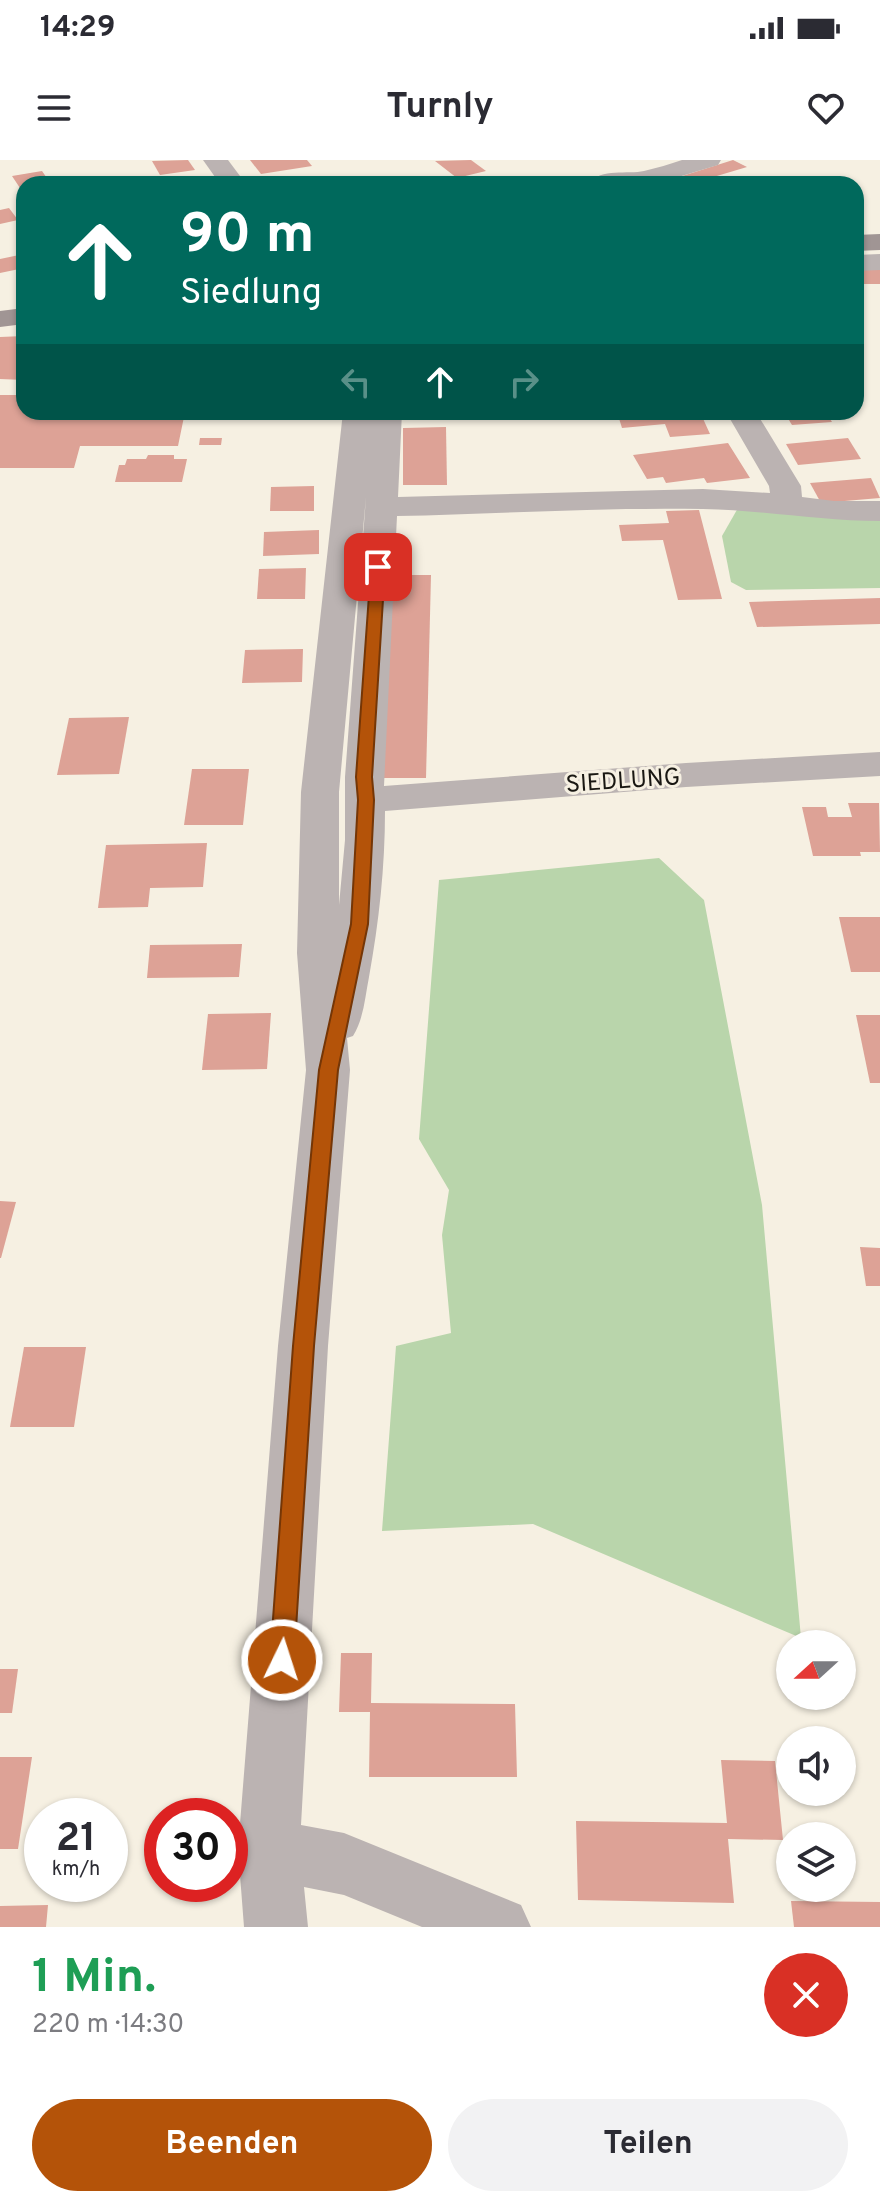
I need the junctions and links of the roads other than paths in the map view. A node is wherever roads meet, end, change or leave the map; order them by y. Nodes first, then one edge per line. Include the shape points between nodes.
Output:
1 (709, 160) edge
2 (655, 176) edge
3 (357, 420) edge
4 (387, 420) edge
5 (746, 420) edge
6 (787, 504) junction
7 (382, 507) junction
8 (880, 511) edge
9 (880, 764) edge
10 (366, 800) junction
11 (328, 1070) junction
12 (269, 1849) junction
13 (276, 1927) edge
14 (499, 1927) edge

1 - 2 street
3 - 11 street via 320,792 318,953
4 - 7 street
5 - 6 street via 785,486
6 - 7 street via 703,499
6 - 8 street
7 - 10 street
9 - 10 street, SIEDLUNG
10 - 11 street via 359,924
11 - 12 street
12 - 13 street
12 - 14 street via 344,1864

